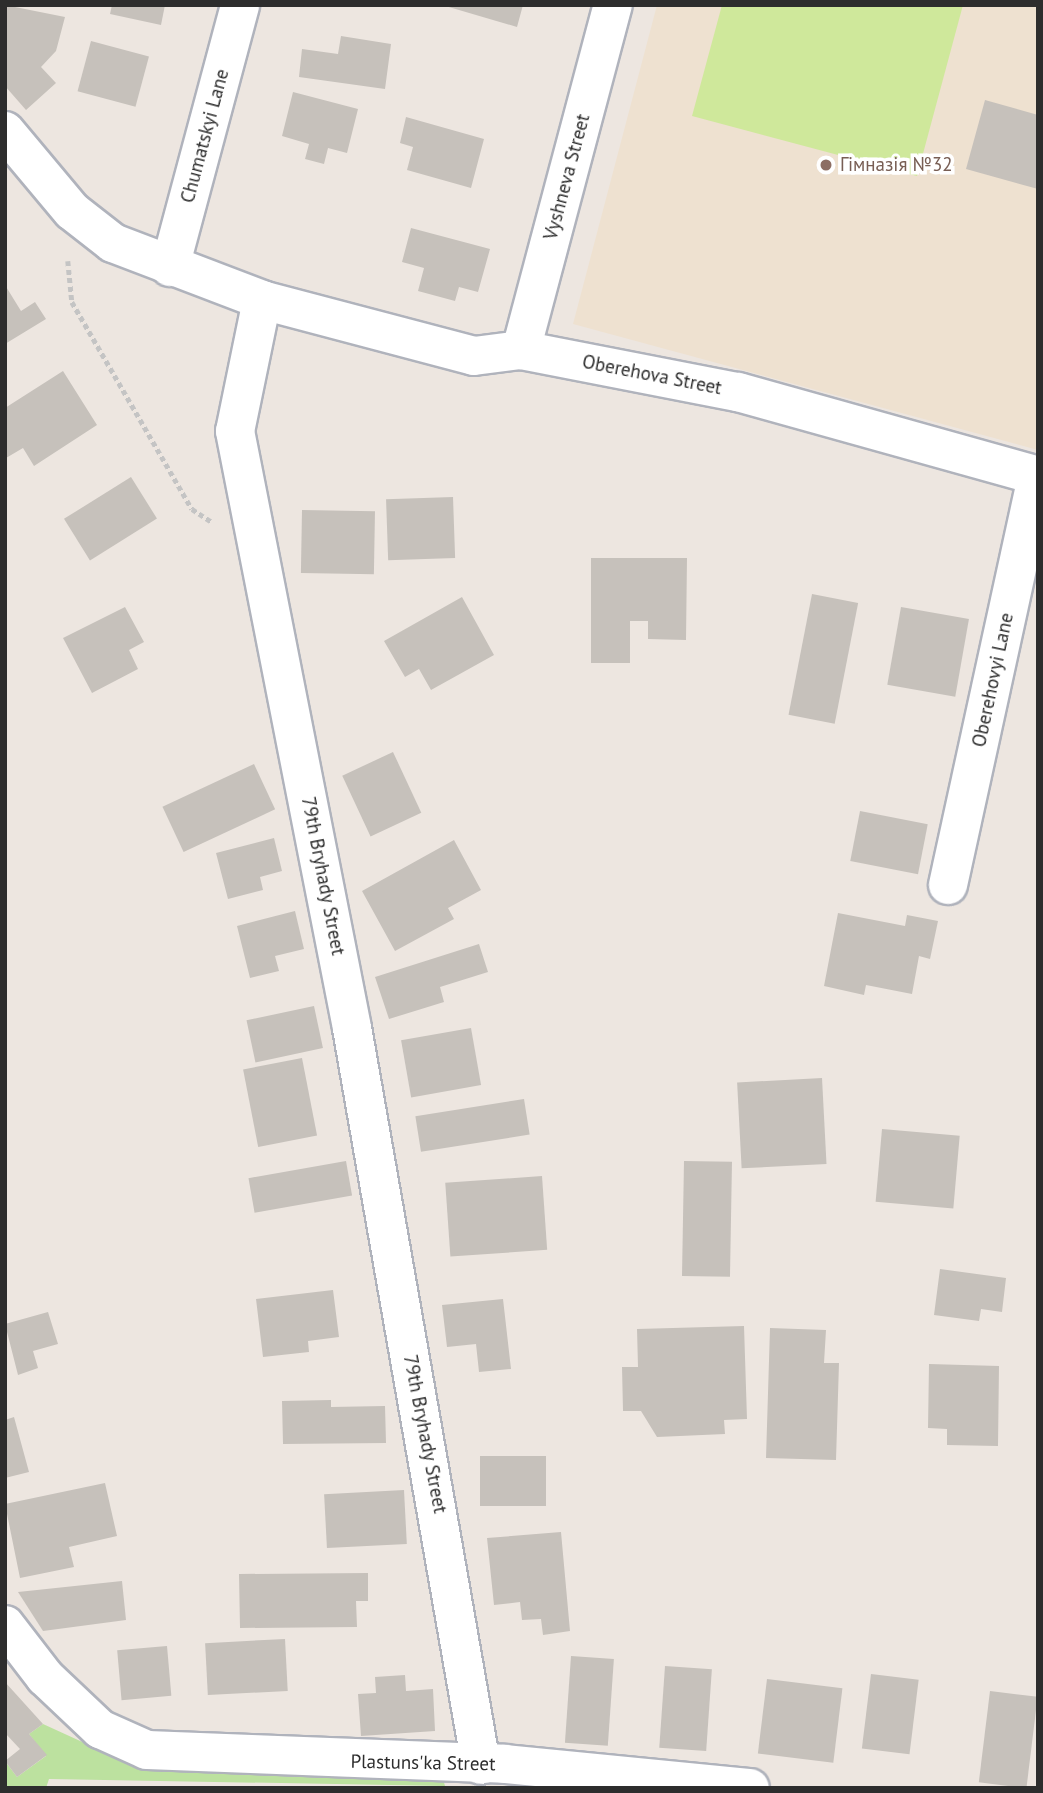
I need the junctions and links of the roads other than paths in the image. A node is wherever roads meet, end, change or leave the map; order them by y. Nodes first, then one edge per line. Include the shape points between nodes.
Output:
1 (240, 5) edge
2 (613, 5) edge
3 (5, 131) edge
4 (170, 267) junction
5 (262, 300) junction
6 (521, 350) junction
7 (1037, 476) edge
8 (948, 885) dead end
9 (5, 1625) edge
10 (477, 1773) edge
11 (750, 1788) edge

1 - 4 street, Chumatskyi Lane
2 - 6 street, Vyshneva Street
3 - 4 street via 72,211 113,243
4 - 5 street
5 - 6 street, Oberehova Street via 474,356
5 - 10 street, 79th Bryhady Street via 235,431 352,1028
6 - 7 street, Oberehova Street via 738,392
7 - 8 street, Oberehovyi Lane
9 - 10 street, Plastuns'ka Street via 45,1677 100,1729 147,1750
10 - 11 street, Plastuns'ka Street

